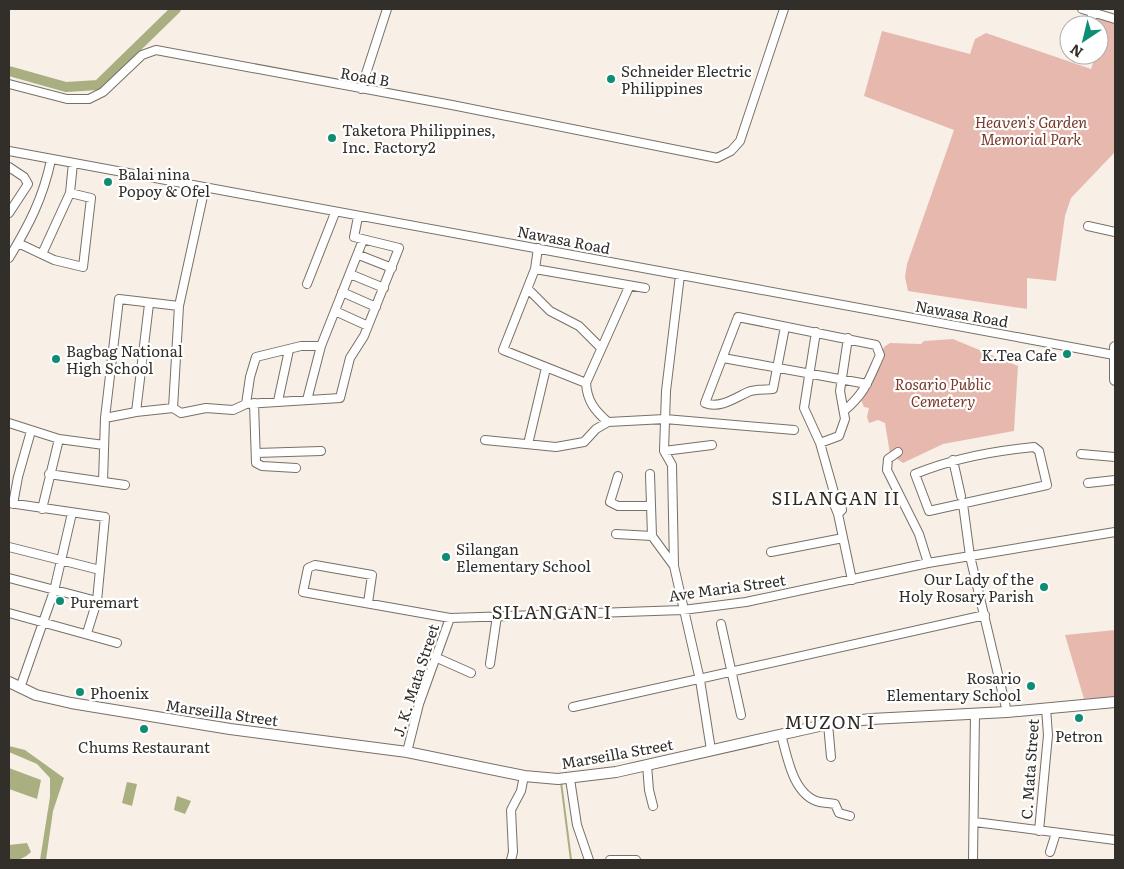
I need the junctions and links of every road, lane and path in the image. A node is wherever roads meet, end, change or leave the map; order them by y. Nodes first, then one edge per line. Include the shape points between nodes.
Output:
1 (387, 9) edge
2 (784, 9) edge
3 (1082, 9) edge
4 (1093, 13) joint
5 (1115, 20) edge
6 (9, 84) edge
7 (360, 89) junction
8 (9, 151) edge
9 (51, 160) junction
10 (73, 163) junction
11 (9, 167) edge
12 (205, 186) junction
13 (25, 190) junction
14 (70, 193) junction
15 (9, 195) edge
16 (42, 195) junction
17 (17, 201) junction
18 (335, 213) junction
19 (9, 214) edge
20 (358, 217) junction
21 (1088, 226) dead end
22 (1115, 232) edge
23 (363, 240) junction
24 (18, 243) junction
25 (538, 248) junction
26 (42, 254) junction
27 (359, 255) junction
28 (9, 258) edge
29 (392, 268) junction
30 (535, 269) junction
31 (350, 274) junction
32 (680, 275) junction
33 (307, 284) dead end
34 (629, 287) junction
35 (384, 288) junction
36 (645, 288) dead end
37 (528, 289) junction
38 (342, 292) junction
39 (149, 304) junction
40 (180, 306) junction
41 (376, 307) junction
42 (335, 311) junction
43 (368, 326) junction
44 (785, 327) junction
45 (816, 332) junction
46 (848, 338) junction
47 (321, 346) junction
48 (601, 348) junction
49 (289, 350) junction
50 (1115, 351) edge
51 (723, 358) junction
52 (778, 367) junction
53 (546, 368) junction
54 (810, 373) junction
55 (1115, 373) edge
56 (842, 378) junction
57 (586, 383) junction
58 (867, 384) junction
59 (307, 400) junction
60 (278, 402) junction
61 (250, 404) junction
62 (173, 408) junction
63 (845, 410) junction
64 (136, 412) junction
65 (106, 418) junction
66 (665, 420) junction
67 (608, 422) junction
68 (9, 423) edge
69 (31, 430) junction
70 (794, 430) dead end
71 (59, 439) junction
72 (485, 440) dead end
73 (820, 443) junction
74 (528, 444) junction
75 (104, 445) junction
76 (712, 445) dead end
77 (321, 451) dead end
78 (664, 451) junction
79 (898, 452) dead end
80 (256, 453) junction
81 (1081, 454) dead end
82 (1115, 457) edge
83 (953, 460) junction
84 (296, 468) dead end
85 (49, 474) junction
86 (650, 474) dead end
87 (618, 476) dead end
88 (1115, 480) edge
89 (102, 482) junction
90 (1088, 483) dead end
91 (124, 485) dead end
92 (962, 500) junction
93 (11, 503) edge
94 (651, 506) junction
95 (42, 509) junction
96 (72, 513) junction
97 (1115, 532) edge
98 (616, 534) dead end
99 (652, 536) junction
100 (843, 538) junction
101 (9, 547) edge
102 (771, 552) dead end
103 (970, 556) junction
104 (61, 561) junction
105 (928, 564) junction
106 (674, 566) junction
107 (100, 570) junction
108 (9, 578) edge
109 (852, 580) junction
110 (54, 590) junction
111 (97, 601) junction
112 (368, 602) junction
113 (683, 610) junction
114 (9, 613) edge
115 (985, 615) junction
116 (497, 616) junction
117 (450, 618) junction
118 (44, 623) junction
119 (721, 624) dead end
120 (87, 633) junction
121 (117, 643) dead end
122 (435, 658) junction
123 (490, 664) dead end
124 (471, 673) dead end
125 (732, 673) junction
126 (700, 680) junction
127 (9, 682) edge
128 (20, 688) junction
129 (1115, 702) edge
130 (573, 707) dead end
131 (1046, 708) junction
132 (1006, 712) junction
133 (741, 714) dead end
134 (976, 714) junction
135 (828, 724) junction
136 (781, 734) junction
137 (711, 750) junction
138 (407, 752) junction
139 (832, 758) dead end
140 (647, 765) junction
141 (524, 776) junction
142 (570, 779) junction
143 (654, 806) dead end
144 (850, 816) dead end
145 (975, 822) junction
146 (1039, 831) junction
147 (1056, 833) junction
148 (1115, 840) edge
149 (1050, 852) dead end
150 (511, 860) edge
151 (589, 860) edge
152 (610, 860) edge
153 (636, 860) edge
154 (974, 860) edge

1 - 7 street
2 - 7 street, Road B via 740,141 731,151 717,158
3 - 4 street
4 - 5 street
6 - 7 street, Road B via 66,98 89,98 103,92 142,55 156,50
8 - 9 street, Nawasa Road
9 - 10 street, Nawasa Road
9 - 16 street
10 - 12 street, Nawasa Road
10 - 14 street
11 - 13 street via 26,179
12 - 18 street, Nawasa Road
12 - 40 street
13 - 16 street
13 - 17 street
14 - 26 street
14 - 26 street via 91,198 83,267
15 - 17 street
16 - 24 street
17 - 19 street
18 - 20 street, Nawasa Road
18 - 33 street
20 - 23 street via 354,237
20 - 25 street, Nawasa Road
21 - 22 street
23 - 27 street
23 - 29 street via 400,248
24 - 26 street
24 - 28 street
25 - 30 street
25 - 32 street, Nawasa Road
27 - 29 street
27 - 31 street
29 - 35 street
30 - 34 street
30 - 37 street
31 - 35 street
31 - 38 street
32 - 50 street, Nawasa Road
32 - 66 street
34 - 36 street
34 - 48 street
35 - 41 street
37 - 48 street via 550,311 579,326
37 - 53 street via 502,348 506,353
38 - 41 street
38 - 42 street
39 - 40 street
39 - 64 street
39 - 65 street via 119,299
40 - 62 street
41 - 43 street
42 - 43 street
42 - 47 street
43 - 59 street via 350,358 340,398
44 - 45 street
44 - 51 street via 738,317
44 - 52 street
45 - 46 street
45 - 54 street
46 - 56 street
46 - 58 street via 876,345 879,350
47 - 49 street
47 - 59 street
48 - 57 street
49 - 60 street
49 - 61 street via 256,357 250,377
50 - 55 main road
51 - 52 street
51 - 52 street via 705,403 709,405 732,401 749,392 773,389
52 - 54 street
53 - 57 street
53 - 74 street
54 - 56 street
54 - 73 street via 804,408
56 - 58 street
56 - 63 street via 840,402
57 - 67 street via 594,410
58 - 63 street via 860,398
59 - 60 street
60 - 61 street
61 - 62 street via 230,411 206,408 181,413
61 - 80 street
62 - 64 street
63 - 73 street via 839,436
64 - 65 street
65 - 75 street
66 - 67 street
66 - 70 street
66 - 78 street
67 - 74 street via 584,442 556,447
68 - 69 street
69 - 71 street
69 - 93 street
71 - 75 street
71 - 85 street
72 - 74 street
73 - 100 street
75 - 89 street
76 - 78 street
77 - 80 street
78 - 106 street via 672,465
79 - 105 street via 888,459 887,470 919,534
80 - 84 street via 258,465
81 - 82 street
83 - 92 street
83 - 92 street via 915,474 929,511
83 - 92 street via 1034,447 1039,451 1048,484
85 - 89 street
85 - 95 street
86 - 94 street
87 - 94 street via 610,502 618,506
88 - 90 street
89 - 91 street
92 - 103 street
93 - 95 street
94 - 99 street
95 - 96 street
96 - 104 street
96 - 107 street via 104,517
97 - 103 street, Ave Maria Street
98 - 99 street
99 - 106 street
100 - 102 street
100 - 109 street
101 - 104 street
103 - 105 street, Ave Maria Street
103 - 115 street
104 - 107 street
104 - 110 street
105 - 109 street, Ave Maria Street
106 - 113 street
107 - 111 street
108 - 110 street
109 - 113 street, Ave Maria Street via 746,602
110 - 111 street
110 - 118 street
111 - 120 street
112 - 112 street, Ave Maria Street via 304,592 308,568 315,566 372,575
112 - 117 street, Ave Maria Street
113 - 116 street, Ave Maria Street
113 - 126 street
114 - 118 street
115 - 125 street
115 - 132 street
116 - 117 street, Ave Maria Street
116 - 123 street
117 - 122 street, J. K. Mata Street
118 - 120 street
118 - 128 street
119 - 125 street
120 - 121 street
122 - 124 street
122 - 138 street, J. K. Mata Street
125 - 126 street
125 - 133 street
126 - 130 street
126 - 137 street
127 - 128 main road, Marseilla Street
128 - 138 main road, Marseilla Street via 54,700 168,720
129 - 131 main road, Marseilla Street
131 - 132 main road, Marseilla Street
131 - 146 street, C. Mata Street via 1048,735
132 - 134 main road, Marseilla Street
134 - 135 main road, Marseilla Street
134 - 145 street
135 - 136 main road, Marseilla Street
135 - 139 street
136 - 137 main road, Marseilla Street
136 - 144 street via 800,788 818,802 835,804 839,814
137 - 140 main road, Marseilla Street
138 - 141 main road, Marseilla Street
140 - 142 main road, Marseilla Street
140 - 143 street
141 - 142 main road, Marseilla Street
141 - 150 street via 512,810
142 - 151 street via 577,825
145 - 146 street
145 - 154 street
146 - 147 street
147 - 148 street
147 - 149 street
152 - 153 street

